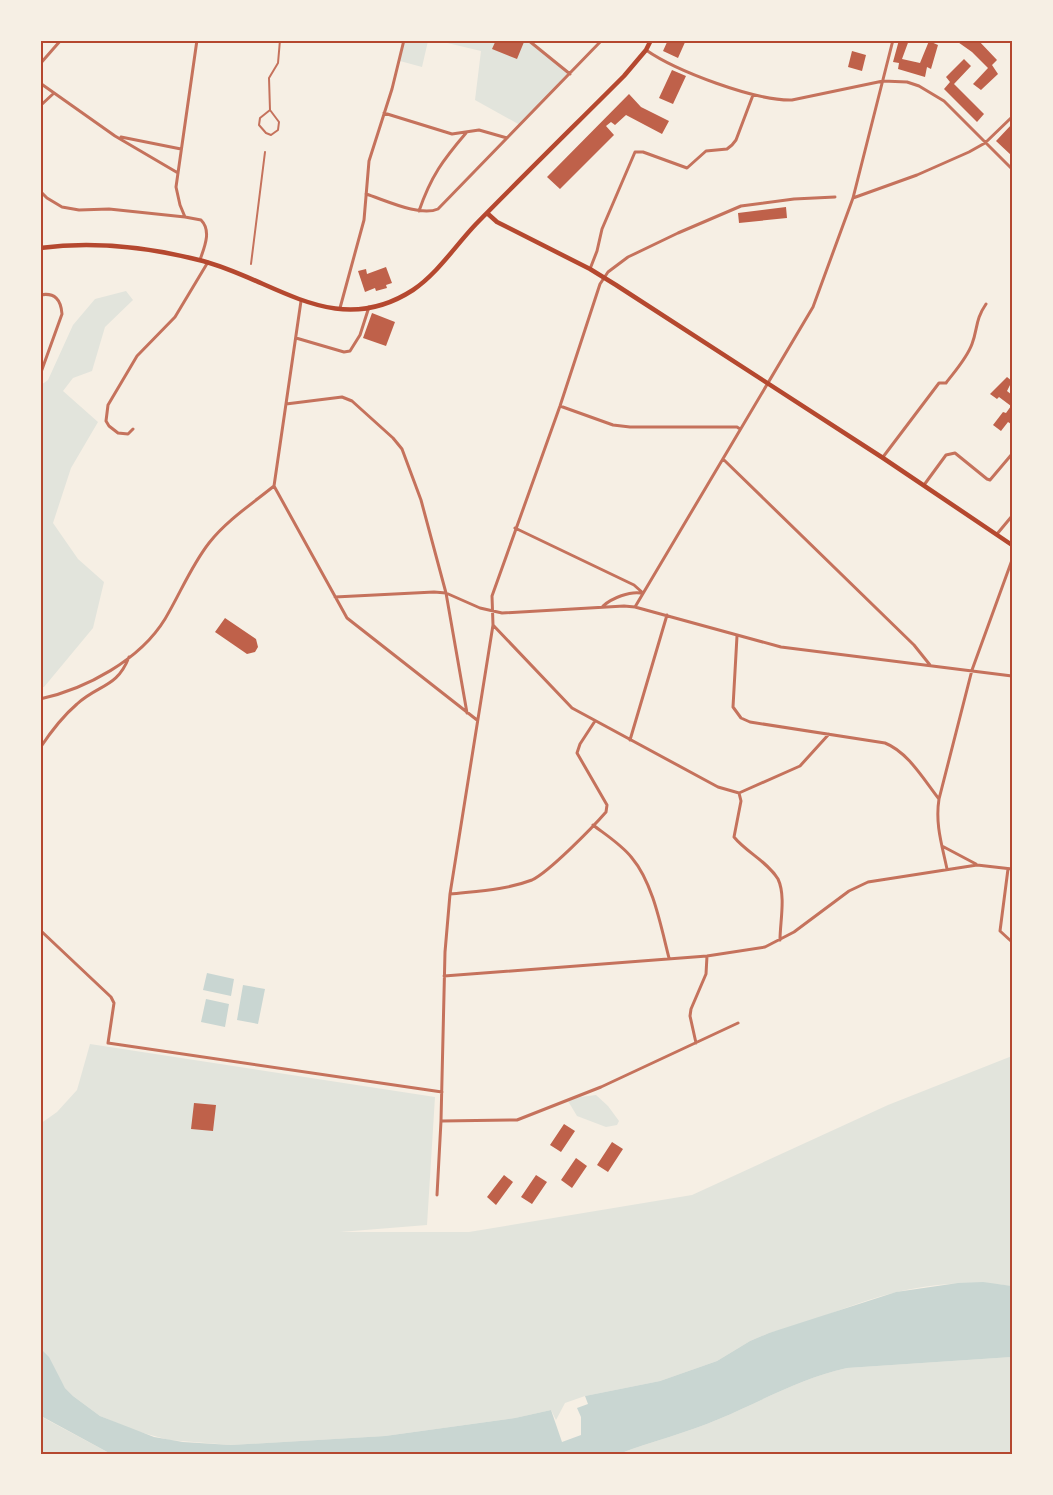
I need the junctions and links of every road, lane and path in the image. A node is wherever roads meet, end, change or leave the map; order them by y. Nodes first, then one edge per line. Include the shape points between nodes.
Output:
1 (62, 40) edge
2 (197, 40) edge
3 (280, 40) edge
4 (404, 40) edge
5 (528, 40) edge
6 (602, 40) edge
7 (651, 40) edge
8 (892, 40) edge
9 (646, 50) junction
10 (40, 64) edge
11 (570, 74) junction
12 (883, 81) junction
13 (40, 83) edge
14 (54, 93) junction
15 (753, 94) junction
16 (40, 106) edge
17 (270, 110) junction
18 (384, 113) junction
19 (1012, 117) edge
20 (467, 131) junction
21 (115, 135) junction
22 (507, 138) junction
23 (985, 143) junction
24 (182, 149) junction
25 (265, 152) dead end
26 (1012, 169) edge
27 (178, 173) junction
28 (40, 191) edge
29 (366, 194) junction
30 (835, 197) dead end
31 (853, 198) junction
32 (419, 211) junction
33 (487, 213) junction
34 (185, 217) junction
35 (40, 248) edge
36 (200, 260) junction
37 (208, 262) junction
38 (250, 264) dead end
39 (590, 269) junction
40 (604, 278) junction
41 (40, 295) edge
42 (301, 301) junction
43 (986, 304) dead end
44 (369, 307) junction
45 (339, 310) junction
46 (296, 338) junction
47 (40, 375) edge
48 (768, 384) junction
49 (285, 404) junction
50 (560, 406) junction
51 (134, 429) dead end
52 (741, 429) junction
53 (1012, 454) edge
54 (883, 458) junction
55 (723, 459) junction
56 (924, 485) junction
57 (274, 486) junction
58 (1012, 516) edge
59 (515, 528) junction
60 (997, 534) junction
61 (1012, 545) edge
62 (1012, 560) edge
63 (446, 593) junction
64 (643, 593) junction
65 (334, 597) junction
66 (602, 607) junction
67 (635, 607) junction
68 (492, 612) junction
69 (667, 615) junction
70 (493, 625) junction
71 (737, 636) junction
72 (129, 657) junction
73 (930, 665) junction
74 (972, 670) junction
75 (1012, 676) edge
76 (40, 699) edge
77 (467, 713) junction
78 (477, 720) junction
79 (595, 721) junction
80 (829, 734) junction
81 (630, 740) junction
82 (40, 748) edge
83 (739, 793) junction
84 (939, 799) junction
85 (593, 825) junction
86 (942, 846) junction
87 (977, 865) junction
88 (947, 869) junction
89 (1010, 869) edge
90 (450, 894) junction
91 (40, 930) edge
92 (780, 940) junction
93 (1012, 942) edge
94 (707, 956) junction
95 (669, 958) junction
96 (444, 976) junction
97 (738, 1023) dead end
98 (696, 1043) junction
99 (442, 1092) junction
100 (441, 1121) junction
101 (437, 1195) dead end

1 - 10 street
2 - 24 street
3 - 17 street via 278,63 269,78
4 - 18 street
5 - 11 street
6 - 11 street
7 - 9 main road
8 - 12 street
9 - 15 street via 684,70
9 - 33 main road
11 - 22 street
12 - 15 street via 792,100
12 - 23 street via 907,82 931,92
12 - 31 street
13 - 14 street
14 - 16 street
14 - 21 street
15 - 39 street via 736,140 728,148 706,151 687,168 635,152 602,229
17 - 17 street via 260,118 259,125 272,135 279,122
18 - 20 street via 452,134
18 - 29 street via 369,161
19 - 23 street
20 - 22 street via 479,130
20 - 32 street via 432,177
21 - 24 street
21 - 27 street
22 - 32 street via 444,205 432,212
23 - 26 street
23 - 31 street
24 - 27 street
25 - 38 street
27 - 34 street via 176,187
28 - 34 street via 62,207
29 - 32 street
29 - 45 street via 360,239
30 - 40 street via 741,206 628,257
31 - 48 street via 813,307
33 - 39 main road via 497,222
33 - 44 main road via 414,289
34 - 36 street via 201,220 206,227
35 - 36 main road via 131,247
36 - 37 main road
37 - 42 main road
37 - 51 street via 175,316 137,356 108,405 109,426 118,433 128,434
39 - 40 main road
40 - 48 main road
40 - 50 street
41 - 47 street via 52,294 57,298 62,314
42 - 45 main road
42 - 46 street
43 - 54 street via 969,351 946,383 939,383
44 - 45 main road
44 - 46 street via 350,351
46 - 49 street
48 - 52 street
48 - 54 main road
49 - 57 street
49 - 63 street via 342,397 352,401 393,438 402,449 421,500
50 - 52 street via 630,428
50 - 59 street
52 - 55 street
53 - 56 street via 990,480 955,453 946,455
54 - 56 main road
55 - 64 street
55 - 73 street
56 - 60 main road
57 - 65 street
57 - 72 street via 209,543 160,626
58 - 60 street
59 - 64 street via 634,585
59 - 68 street via 492,596
60 - 61 main road
62 - 74 street
63 - 65 street
63 - 68 street
63 - 77 street
64 - 66 street via 634,592
64 - 67 street
65 - 77 street via 347,618
66 - 67 street
66 - 68 street
67 - 69 street
68 - 70 street
69 - 71 street
69 - 81 street
70 - 78 street
70 - 79 street via 561,698
71 - 73 street via 816,652
71 - 80 street via 733,706 741,718
72 - 76 street via 81,686
72 - 82 street via 123,673 76,704
73 - 74 street
74 - 75 street
74 - 84 street
77 - 78 street
78 - 90 street
79 - 81 street
79 - 85 street via 577,753 607,805 606,812
80 - 83 street via 801,766
80 - 84 street via 892,745
81 - 83 street via 718,787
83 - 92 street via 734,837 777,879 781,890
84 - 86 street via 937,820
85 - 90 street via 534,879
85 - 95 street via 625,850 638,866 654,902
86 - 87 street
86 - 88 street
87 - 88 street
87 - 89 street
88 - 92 street via 859,885
89 - 93 street via 1000,932
90 - 96 street
91 - 99 street via 111,997 114,1003 108,1043
92 - 94 street
94 - 95 street
94 - 98 street via 706,974 690,1016
95 - 96 street
96 - 99 street
97 - 98 street
98 - 100 street via 517,1120
99 - 100 street
100 - 101 street

